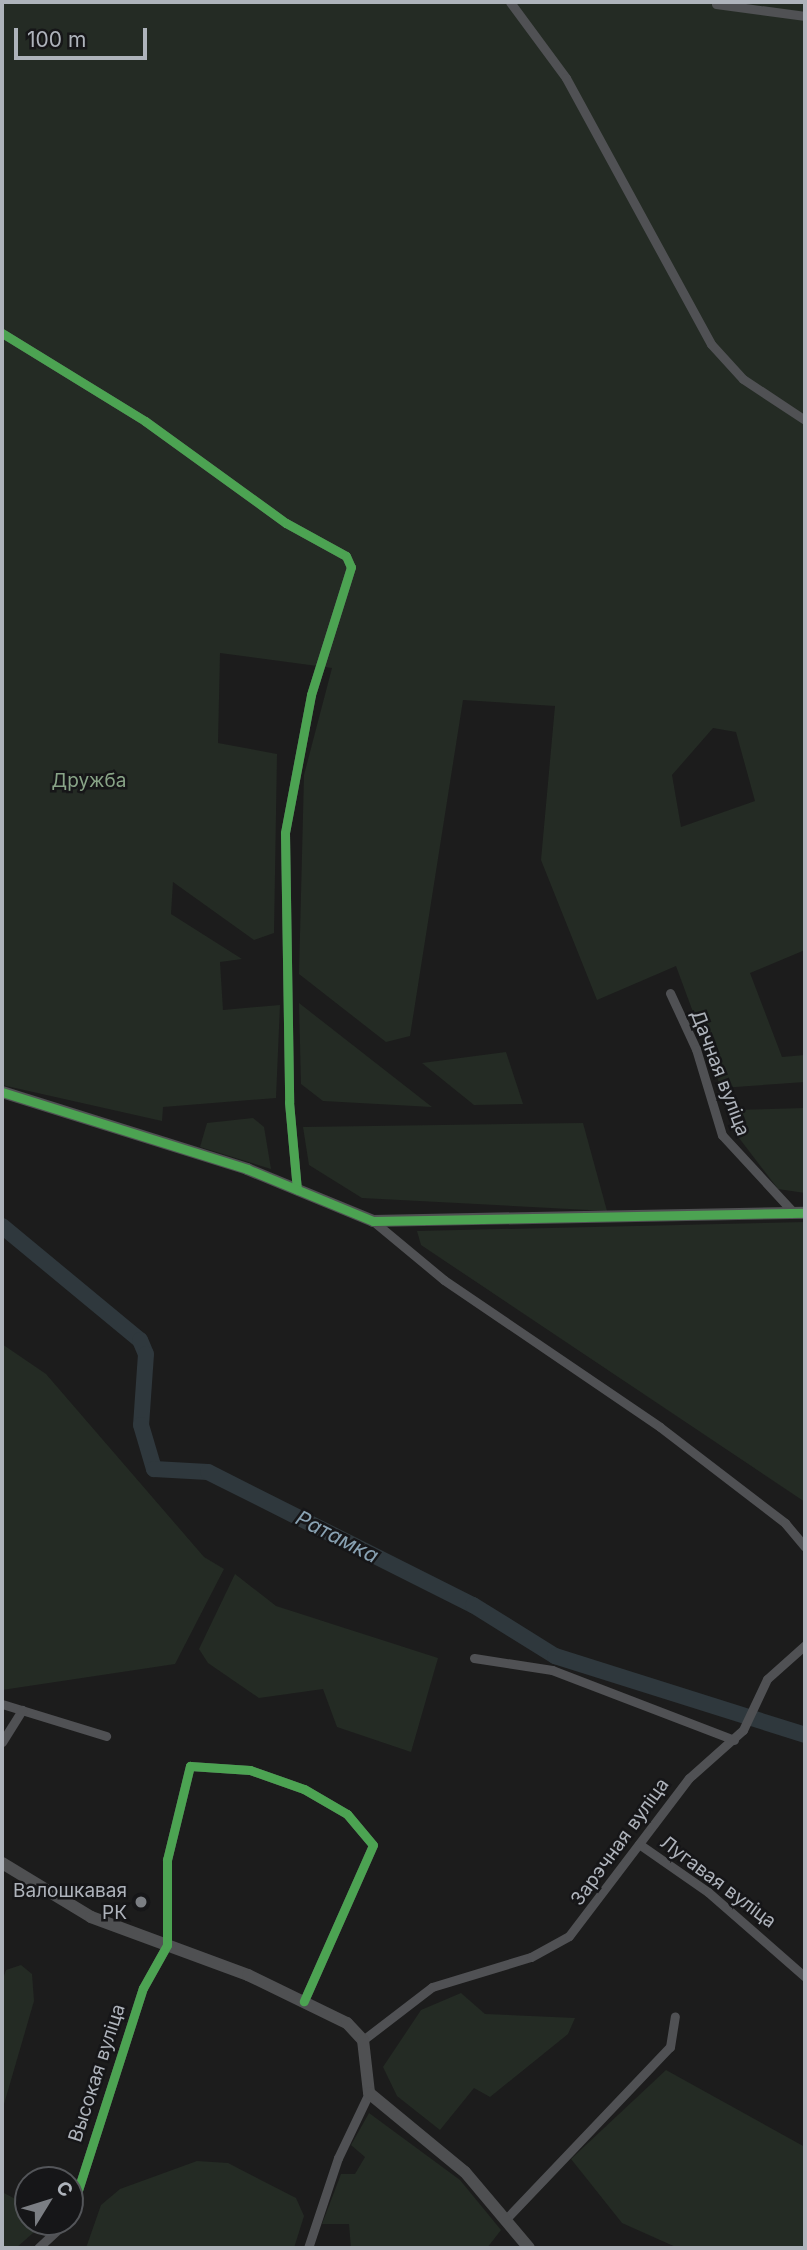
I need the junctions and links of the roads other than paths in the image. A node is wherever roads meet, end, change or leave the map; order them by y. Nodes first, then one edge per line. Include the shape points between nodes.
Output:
1 (510, 2) edge
2 (716, 4) dead end
3 (805, 16) edge
4 (2, 333) edge
5 (805, 420) edge
6 (670, 993) dead end
7 (2, 1092) edge
8 (297, 1190) junction
9 (799, 1213) edge
10 (373, 1221) junction
11 (805, 1548) edge
12 (805, 1645) edge
13 (474, 1658) dead end
14 (2, 1704) edge
15 (22, 1710) junction
16 (106, 1736) dead end
17 (734, 1740) junction
18 (2, 1742) edge
19 (639, 1844) junction
20 (2, 1863) edge
21 (167, 1945) junction
22 (805, 1977) edge
23 (304, 2001) junction
24 (675, 2016) dead end
25 (363, 2045) junction
26 (369, 2093) junction
27 (84, 2171) edge
28 (505, 2220) junction
29 (51, 2236) edge
30 (38, 2248) edge
31 (308, 2248) edge
32 (529, 2248) edge

1 - 5 street via 566,78 711,344 743,379
2 - 3 street
4 - 8 street via 346,556 351,567 311,695 285,833 289,1102
6 - 9 street, Дачная вуліца via 696,1049 722,1135
7 - 8 street
8 - 10 street
9 - 10 street
10 - 11 street via 444,1280 660,1427 785,1523
12 - 17 street, Зарэчная вуліца via 767,1679
13 - 17 street via 552,1670
14 - 15 street
15 - 16 street
15 - 18 street
17 - 19 street, Зарэчная вуліца via 689,1778
19 - 22 street, Лугавая вуліца via 708,1892
19 - 25 street, Зарэчная вуліца via 569,1936 531,1957 432,1987
20 - 21 street via 91,1917
21 - 23 street
21 - 23 street via 167,1860 190,1766 250,1770 304,1789 347,1814 373,1845
21 - 27 street, Высокая вуліца via 143,1988
23 - 25 street via 347,2023
24 - 28 street via 670,2047
25 - 26 street
26 - 28 street via 442,2150
26 - 31 street via 338,2158
28 - 32 street
29 - 30 street

